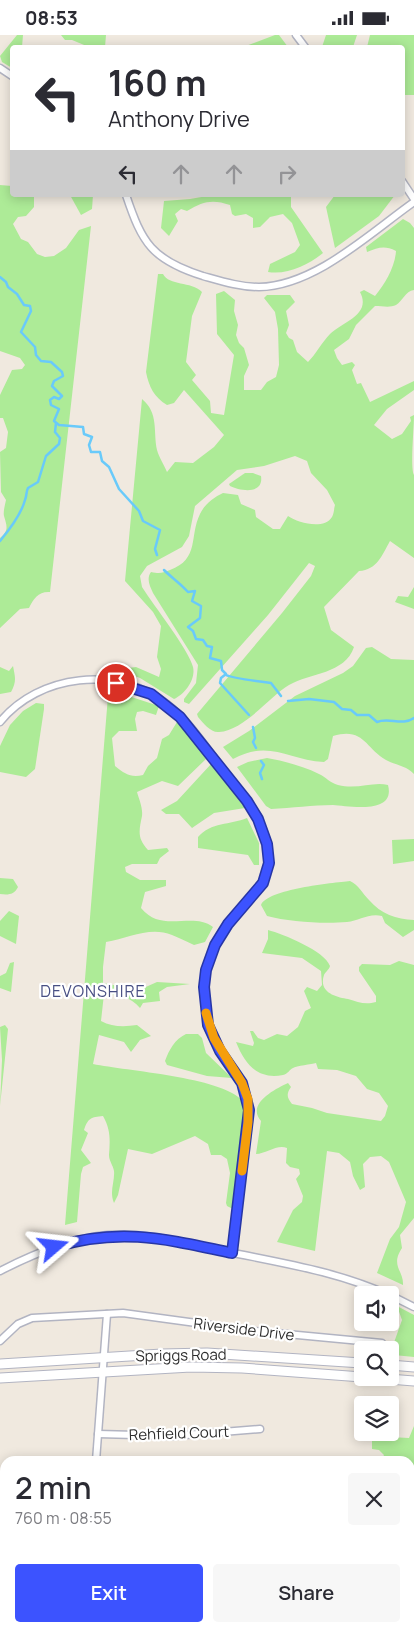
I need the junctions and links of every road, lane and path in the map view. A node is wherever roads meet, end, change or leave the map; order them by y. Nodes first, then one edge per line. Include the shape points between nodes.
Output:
1 (405, 186) edge
2 (127, 197) edge
3 (414, 200) edge
4 (0, 722) edge
5 (232, 1253) junction
6 (0, 1271) edge
7 (368, 1286) edge
8 (399, 1300) edge
9 (414, 1307) edge
10 (107, 1314) junction
11 (0, 1341) edge
12 (361, 1341) edge
13 (105, 1357) junction
14 (354, 1362) edge
15 (0, 1364) edge
16 (399, 1366) edge
17 (414, 1367) edge
18 (104, 1371) junction
19 (354, 1376) edge
20 (0, 1377) edge
21 (399, 1380) edge
22 (414, 1381) edge
23 (260, 1429) dead end
24 (98, 1434) junction
25 (96, 1456) edge

1 - 3 street
2 - 3 street via 138,230 164,259 212,279 260,287 288,282 317,270
4 - 5 street via 18,703 54,685 85,680 141,689 161,699 180,717 258,819 267,844 269,863 266,873 259,891 232,919 215,945 204,987 208,1025 220,1051 242,1083 249,1110
5 - 6 street via 145,1236 108,1235 54,1247
5 - 7 street via 319,1270
8 - 9 street
10 - 11 street, Riverside Drive via 29,1319 14,1327
10 - 12 street, Riverside Drive via 127,1313 255,1331
10 - 13 street
13 - 14 main road, Spriggs Road via 207,1353
13 - 15 main road, Spriggs Road
13 - 18 street
16 - 17 main road
18 - 19 main road, Spriggs Road via 215,1367
18 - 20 main road, Spriggs Road
18 - 24 street
21 - 22 main road, Spriggs Road
23 - 24 street, Rehfield Court via 173,1437
24 - 25 street

